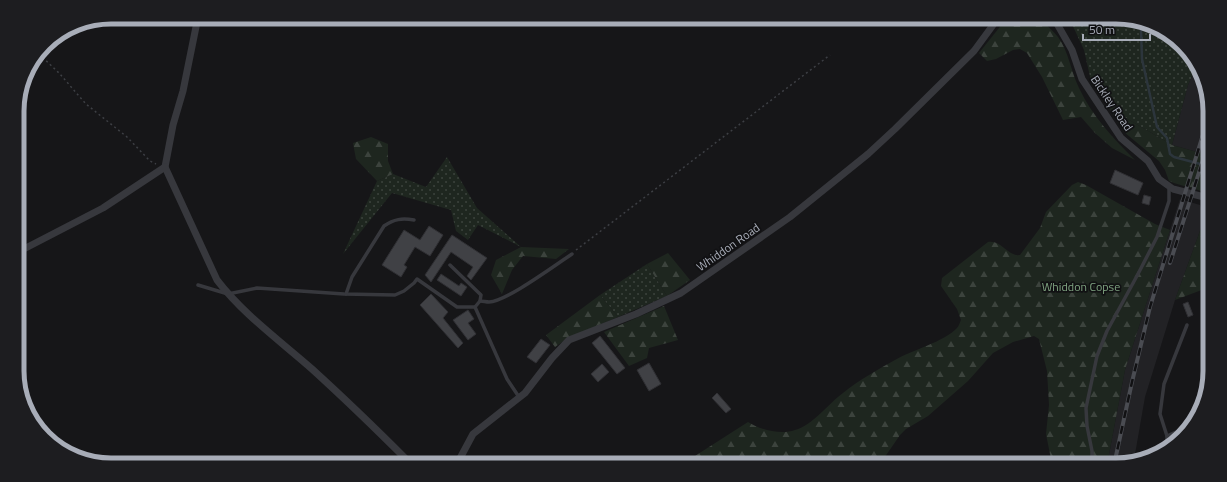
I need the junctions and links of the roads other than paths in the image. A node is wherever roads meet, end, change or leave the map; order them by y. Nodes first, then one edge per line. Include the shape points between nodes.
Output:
1 (197, 24) edge
2 (994, 24) edge
3 (1057, 24) edge
4 (165, 166) junction
5 (1169, 186) junction
6 (1203, 197) edge
7 (414, 220) dead end
8 (24, 249) edge
9 (572, 254) road end
10 (450, 265) dead end
11 (198, 285) dead end
12 (228, 294) junction
13 (346, 294) junction
14 (480, 301) junction
15 (475, 307) junction
16 (1186, 325) dead end
17 (519, 397) junction
18 (1180, 430) edge
19 (1167, 436) junction
20 (1167, 441) edge
21 (404, 458) edge
22 (460, 458) edge
23 (1092, 458) edge

1 - 4 street
2 - 17 street, Whiddon Road via 974,51 895,129 790,217 681,293 569,340
3 - 5 street, Bickley Road via 1072,50 1082,79 1121,138 1148,161 1159,179
4 - 8 street via 103,208
4 - 12 street via 217,280
5 - 6 street, Bickley Road
5 - 23 lane via 1169,201 1157,237 1107,331 1097,356 1086,408
7 - 13 lane via 403,218 384,226 352,277
9 - 14 lane via 521,288 497,300
10 - 14 lane via 481,295
11 - 12 lane
12 - 13 lane via 258,288
12 - 21 street via 313,370
13 - 15 lane via 395,295 404,291 417,279 457,307
14 - 15 lane
15 - 17 lane via 507,379
16 - 19 lane via 1164,384 1160,414
17 - 22 street, Whiddon Road via 473,434
18 - 19 lane
19 - 20 lane

